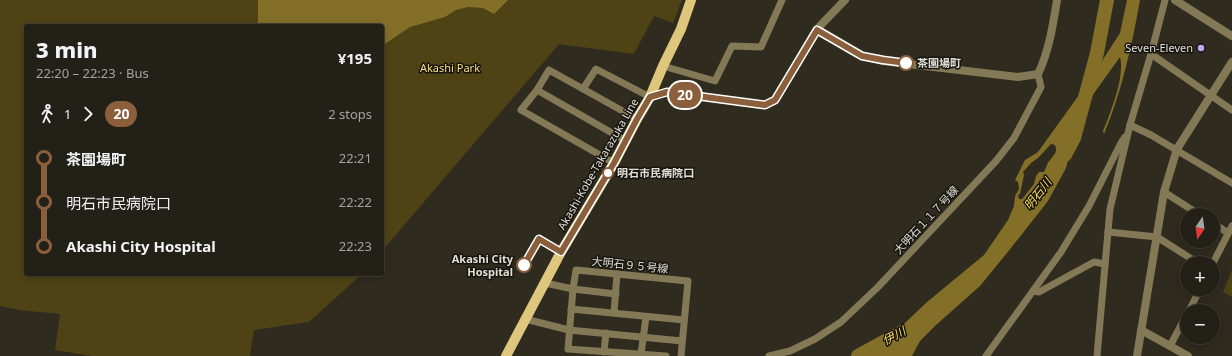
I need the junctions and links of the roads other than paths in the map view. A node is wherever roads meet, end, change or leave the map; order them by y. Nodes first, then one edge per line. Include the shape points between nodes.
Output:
1 (691, 0) edge
2 (782, 0) edge
3 (845, 0) edge
4 (1057, 0) edge
5 (1165, 0) edge
6 (1175, 0) edge
7 (817, 30) junction
8 (1232, 36) edge
9 (1151, 54) junction
10 (1232, 62) edge
11 (663, 66) junction
12 (1038, 74) junction
13 (583, 89) junction
14 (537, 90) junction
15 (1210, 95) junction
16 (650, 97) junction
17 (1232, 110) edge
18 (637, 119) junction
19 (1130, 125) junction
20 (1128, 134) junction
21 (626, 141) junction
22 (1177, 149) junction
23 (614, 163) junction
24 (1232, 183) edge
25 (1164, 192) junction
26 (1189, 208) edge
27 (1220, 226) edge
28 (1230, 230) edge
29 (1108, 232) junction
30 (1157, 237) junction
31 (1187, 256) edge
32 (1217, 256) edge
33 (1105, 264) junction
34 (617, 274) junction
35 (545, 283) junction
36 (573, 289) junction
37 (1033, 291) junction
38 (616, 294) junction
39 (571, 309) junction
40 (614, 313) junction
41 (646, 316) junction
42 (525, 319) junction
43 (684, 320) junction
44 (1180, 327) edge
45 (569, 330) junction
46 (1141, 330) junction
47 (606, 333) junction
48 (644, 337) junction
49 (682, 341) junction
50 (1170, 346) junction
51 (604, 352) junction
52 (641, 354) junction
53 (791, 354) edge
54 (506, 356) edge
55 (666, 356) edge
56 (681, 356) edge
57 (769, 356) edge
58 (986, 356) edge
59 (1097, 356) edge
60 (1137, 356) edge
61 (1188, 356) edge

1 - 11 main road, Akashi-Kobe-Takarazuka Line via 681,29
2 - 11 street via 761,47 732,46 715,81
3 - 7 street
4 - 12 street via 1050,38
5 - 9 street
6 - 8 street
7 - 12 street via 862,56 1018,77
7 - 16 street via 775,100 765,105 667,92
9 - 15 street
9 - 19 street
10 - 15 street
11 - 16 main road, Akashi-Kobe-Takarazuka Line
12 - 53 street, 大明石１１７号線 via 1041,87 1014,138 996,162 878,287 841,322
13 - 14 street via 549,70
13 - 16 street via 596,69
13 - 18 street
14 - 21 street
14 - 23 street via 521,110
15 - 17 street
15 - 22 street
16 - 18 main road, Akashi-Kobe-Takarazuka Line
18 - 21 main road, Akashi-Kobe-Takarazuka Line
19 - 20 street
19 - 22 street
20 - 29 street via 1110,209
20 - 37 street via 1089,206
21 - 23 main road, Akashi-Kobe-Takarazuka Line
22 - 24 street
22 - 25 street
23 - 35 main road, Akashi-Kobe-Takarazuka Line
25 - 26 street
25 - 30 street
27 - 28 street
28 - 32 street
29 - 30 street
29 - 33 street
30 - 31 street
30 - 46 street
33 - 37 street via 1094,262 1039,292
33 - 59 street
34 - 36 street, 大明石９５号線 via 576,270
34 - 38 street
34 - 43 street, 大明石９５号線 via 688,281
35 - 36 street
35 - 42 main road, Akashi-Kobe-Takarazuka Line
36 - 38 street
36 - 39 street, 大明石９５号線
37 - 58 street
38 - 40 street
39 - 40 street
39 - 45 street, 大明石９５号線
40 - 41 street
41 - 43 street
41 - 48 street
42 - 45 street
42 - 54 main road, Akashi-Kobe-Takarazuka Line
43 - 49 street, 大明石９５号線
44 - 50 street
45 - 47 street
45 - 51 street, 大明石９５号線 via 568,349
46 - 50 street
46 - 60 street
47 - 48 street
47 - 51 street
48 - 49 street
48 - 52 street
49 - 56 street, 大明石９５号線
50 - 61 street
51 - 52 street, 大明石９５号線
52 - 55 street, 大明石９５号線
53 - 57 street, 大明石１１７号線

